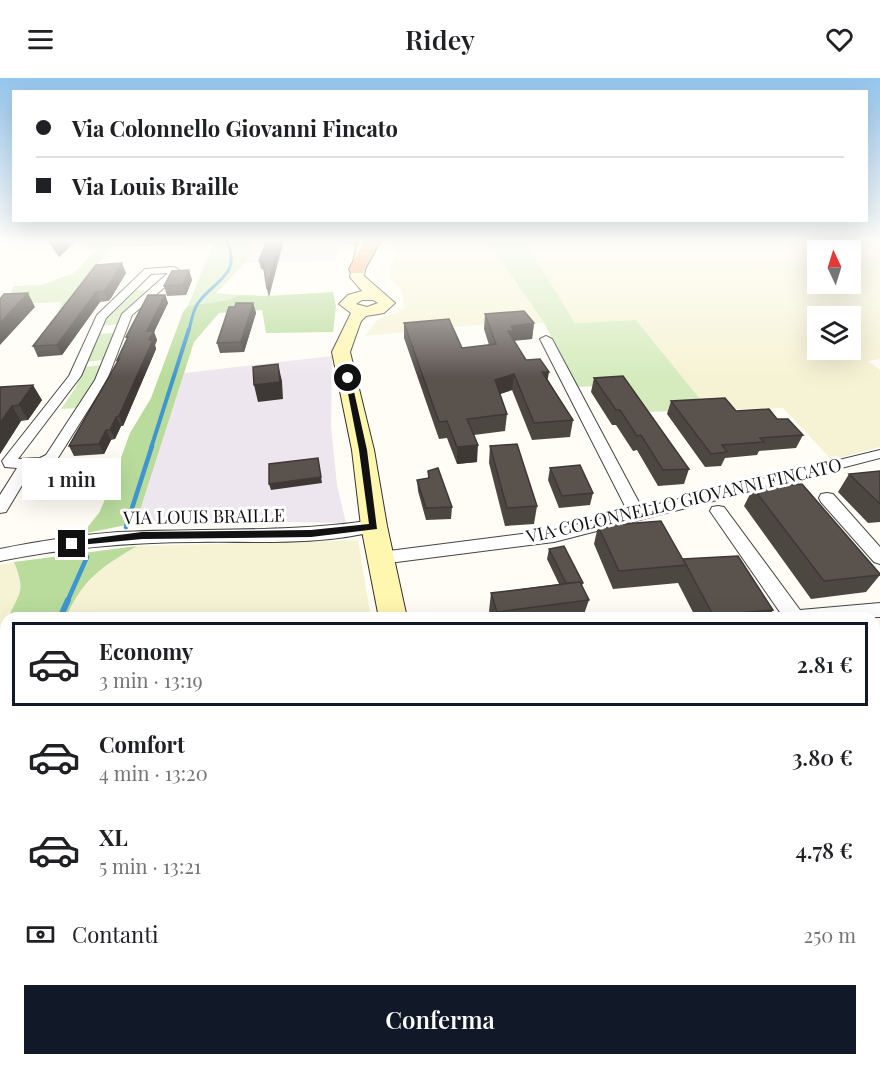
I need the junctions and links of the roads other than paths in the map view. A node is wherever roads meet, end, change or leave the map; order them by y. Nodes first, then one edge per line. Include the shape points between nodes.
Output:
1 (161, 286) edge
2 (355, 286) edge
3 (365, 286) edge
4 (133, 288) joint
5 (156, 290) junction
6 (359, 304) junction
7 (546, 339) dead end
8 (46, 416) junction
9 (80, 417) junction
10 (878, 456) edge
11 (27, 464) junction
12 (827, 498) dead end
13 (0, 508) edge
14 (718, 511) dead end
15 (636, 514) junction
16 (374, 526) junction
17 (0, 555) edge
18 (381, 558) junction
19 (880, 558) edge
20 (880, 609) edge
21 (392, 612) edge
22 (791, 612) edge
23 (853, 612) edge

1 - 5 street
2 - 6 main road
3 - 6 main road via 386,299 386,306 374,311
4 - 5 street
4 - 8 street via 101,317 74,377
5 - 9 street via 127,314 101,380
6 - 16 main road via 341,352 363,450
7 - 15 street
8 - 9 street
8 - 11 street via 23,439 9,461 12,465
9 - 11 street via 49,460
10 - 15 street, VIA COLONNELLO GIOVANNI FINCATO
11 - 13 street
12 - 19 street
14 - 22 street
15 - 18 street, VIA COLONNELLO GIOVANNI FINCATO via 554,536
16 - 17 street, VIA LOUIS BRAILLE via 311,534 142,535
16 - 18 main road
18 - 21 main road
20 - 23 street

